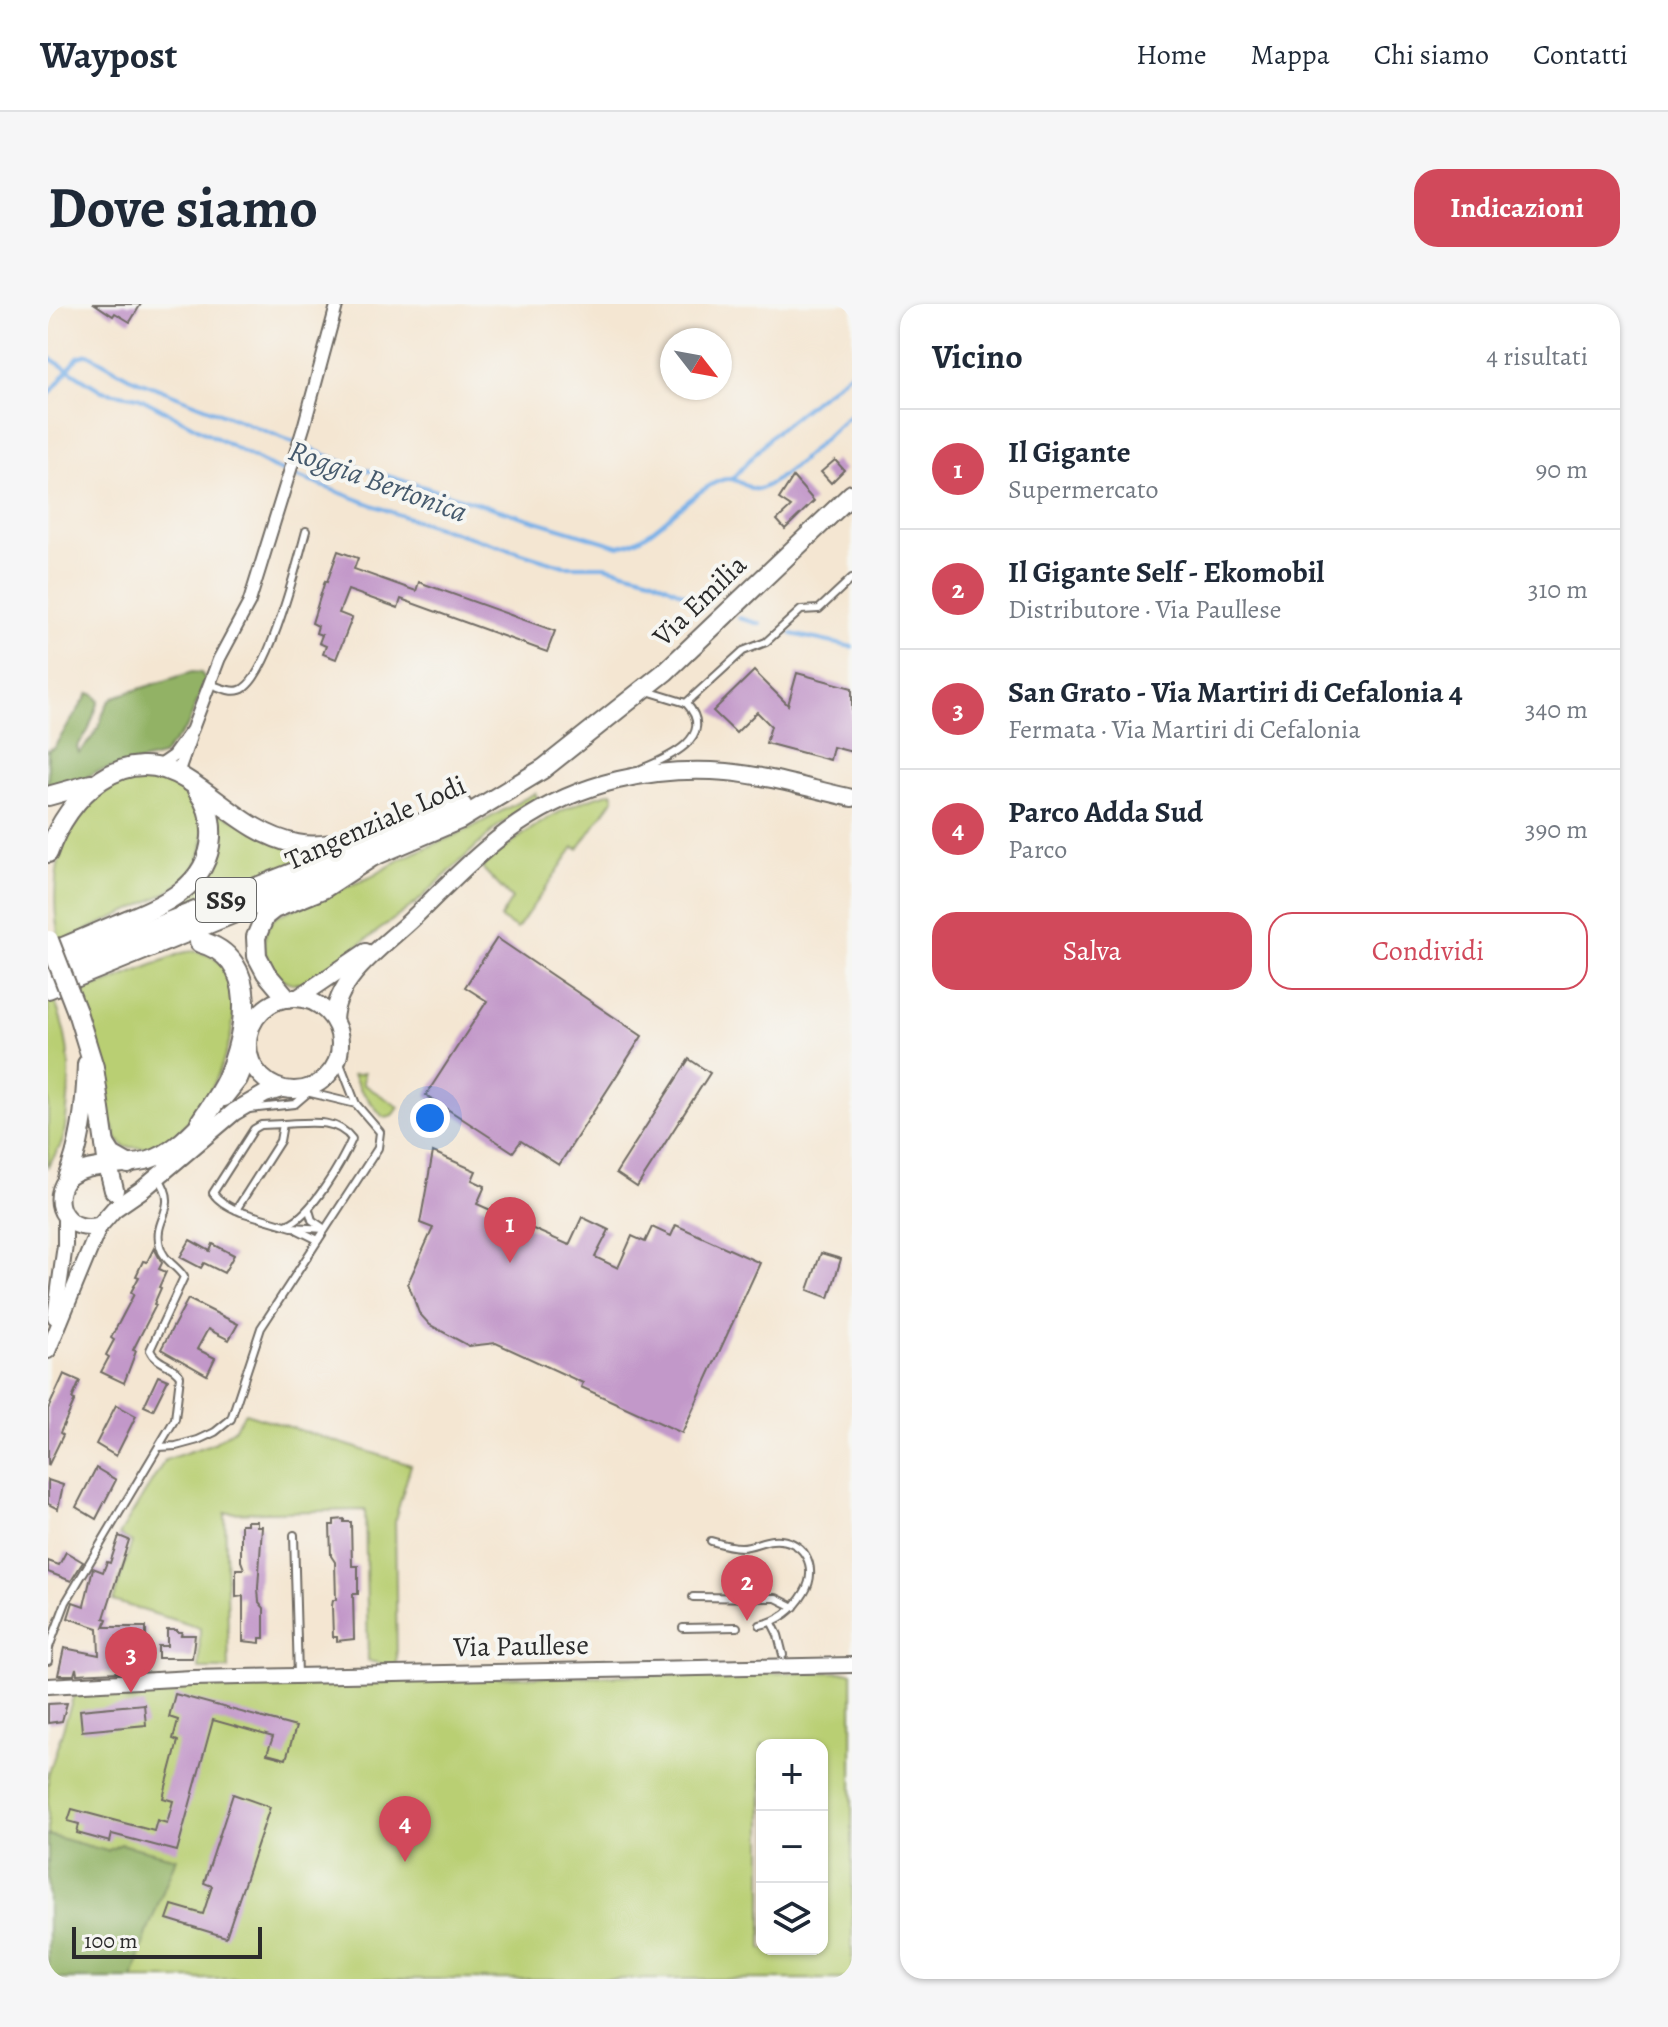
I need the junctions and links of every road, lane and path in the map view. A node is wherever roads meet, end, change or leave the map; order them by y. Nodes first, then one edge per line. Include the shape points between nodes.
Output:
1 (337, 304) edge
2 (852, 494) edge
3 (306, 531) dead end
4 (852, 578) edge
5 (210, 684) junction
6 (644, 690) junction
7 (686, 703) junction
8 (192, 730) junction
9 (580, 741) junction
10 (154, 769) junction
11 (182, 777) junction
12 (101, 779) junction
13 (615, 780) junction
14 (48, 796) edge
15 (852, 798) edge
16 (404, 830) junction
17 (48, 853) edge
18 (372, 857) junction
19 (404, 926) junction
20 (48, 938) edge
21 (200, 942) junction
22 (48, 953) edge
23 (123, 958) junction
24 (48, 970) edge
25 (48, 988) edge
26 (293, 998) junction
27 (256, 1018) junction
28 (334, 1020) junction
29 (80, 1021) junction
30 (249, 1055) junction
31 (338, 1058) junction
32 (296, 1090) junction
33 (356, 1104) junction
34 (234, 1112) junction
35 (201, 1122) junction
36 (283, 1124) junction
37 (105, 1144) junction
38 (128, 1164) junction
39 (108, 1166) junction
40 (88, 1171) junction
41 (158, 1177) junction
42 (67, 1178) junction
43 (114, 1199) junction
44 (236, 1210) junction
45 (309, 1210) junction
46 (65, 1219) junction
47 (100, 1225) junction
48 (288, 1226) junction
49 (325, 1229) junction
50 (318, 1240) junction
51 (50, 1346) edge
52 (159, 1447) junction
53 (294, 1535) dead end
54 (711, 1541) dead end
55 (693, 1597) dead end
56 (794, 1607) junction
57 (772, 1623) junction
58 (760, 1625) dead end
59 (737, 1627) dead end
60 (683, 1628) dead end
61 (49, 1649) edge
62 (783, 1655) dead end
63 (48, 1661) edge
64 (852, 1665) edge
65 (298, 1676) junction
66 (48, 1686) edge

1 - 5 street via 262,568
2 - 6 main road, Via Emilia / SS9
3 - 5 lane via 280,621 254,679 235,691
4 - 7 lane via 819,609 801,610 766,642 743,651
5 - 8 street
6 - 7 lane
6 - 9 main road, Via Emilia / SS9
7 - 13 lane via 697,720 689,742
8 - 10 street via 173,756
8 - 11 street
9 - 16 main road, SS9
9 - 18 main road, Tangenziale Lodi / SS9 via 481,808
10 - 11 main road
10 - 12 main road via 123,770
11 - 16 main road via 254,828 296,844 334,844
11 - 22 main road via 202,798 211,831 209,852 196,878 164,904
12 - 14 main road
12 - 17 main road via 71,807
13 - 15 main road via 671,772 729,772
13 - 19 main road via 518,823
16 - 24 highway, SS9
18 - 23 highway, Tangenziale Lodi / SS9
18 - 26 main road via 323,889 274,909 259,926 257,956 266,973
19 - 26 main road
19 - 28 main road via 348,983
20 - 29 main road, bridge
21 - 23 highway
21 - 27 highway via 219,945 249,974
21 - 35 highway via 218,949 236,966 244,1006 227,1080
23 - 25 highway, Tangenziale Lodi / SS9
26 - 27 main road via 275,1001
26 - 28 main road via 312,1001
27 - 30 main road
28 - 31 main road
29 - 37 main road via 98,1089
29 - 42 main road via 87,1060 84,1112
30 - 32 main road via 261,1076
30 - 35 main road via 232,1089
31 - 32 main road via 323,1080
31 - 33 lane
32 - 33 lane
32 - 34 main road via 265,1094
32 - 34 lane via 295,1104 287,1107
33 - 49 lane via 378,1128 380,1143
34 - 41 main road
35 - 38 main road via 164,1154
36 - 44 lane via 282,1137
36 - 44 lane via 254,1129 213,1191
36 - 45 lane via 324,1122 352,1137
37 - 38 main road
37 - 39 main road
38 - 39 main road
39 - 40 main road
39 - 43 main road
40 - 42 main road
40 - 43 main road via 103,1175
41 - 43 main road
41 - 52 lane via 168,1199 160,1248 184,1277 151,1346 154,1357 177,1370 181,1380 176,1417
42 - 46 main road via 58,1203
43 - 47 main road
44 - 48 lane
45 - 48 lane
45 - 49 lane via 312,1220
46 - 47 main road via 81,1228
46 - 51 street
47 - 51 street
48 - 49 lane
48 - 50 lane
49 - 50 lane
50 - 52 lane via 261,1328 231,1419 198,1440
52 - 61 lane via 66,1602
53 - 65 lane
54 - 56 lane via 747,1547 785,1540 798,1545 810,1574
55 - 56 lane via 776,1598
56 - 57 lane
57 - 58 lane
57 - 62 lane
59 - 60 lane
61 - 63 lane
64 - 65 street, Via Paullese
65 - 66 street, Via Paullese

